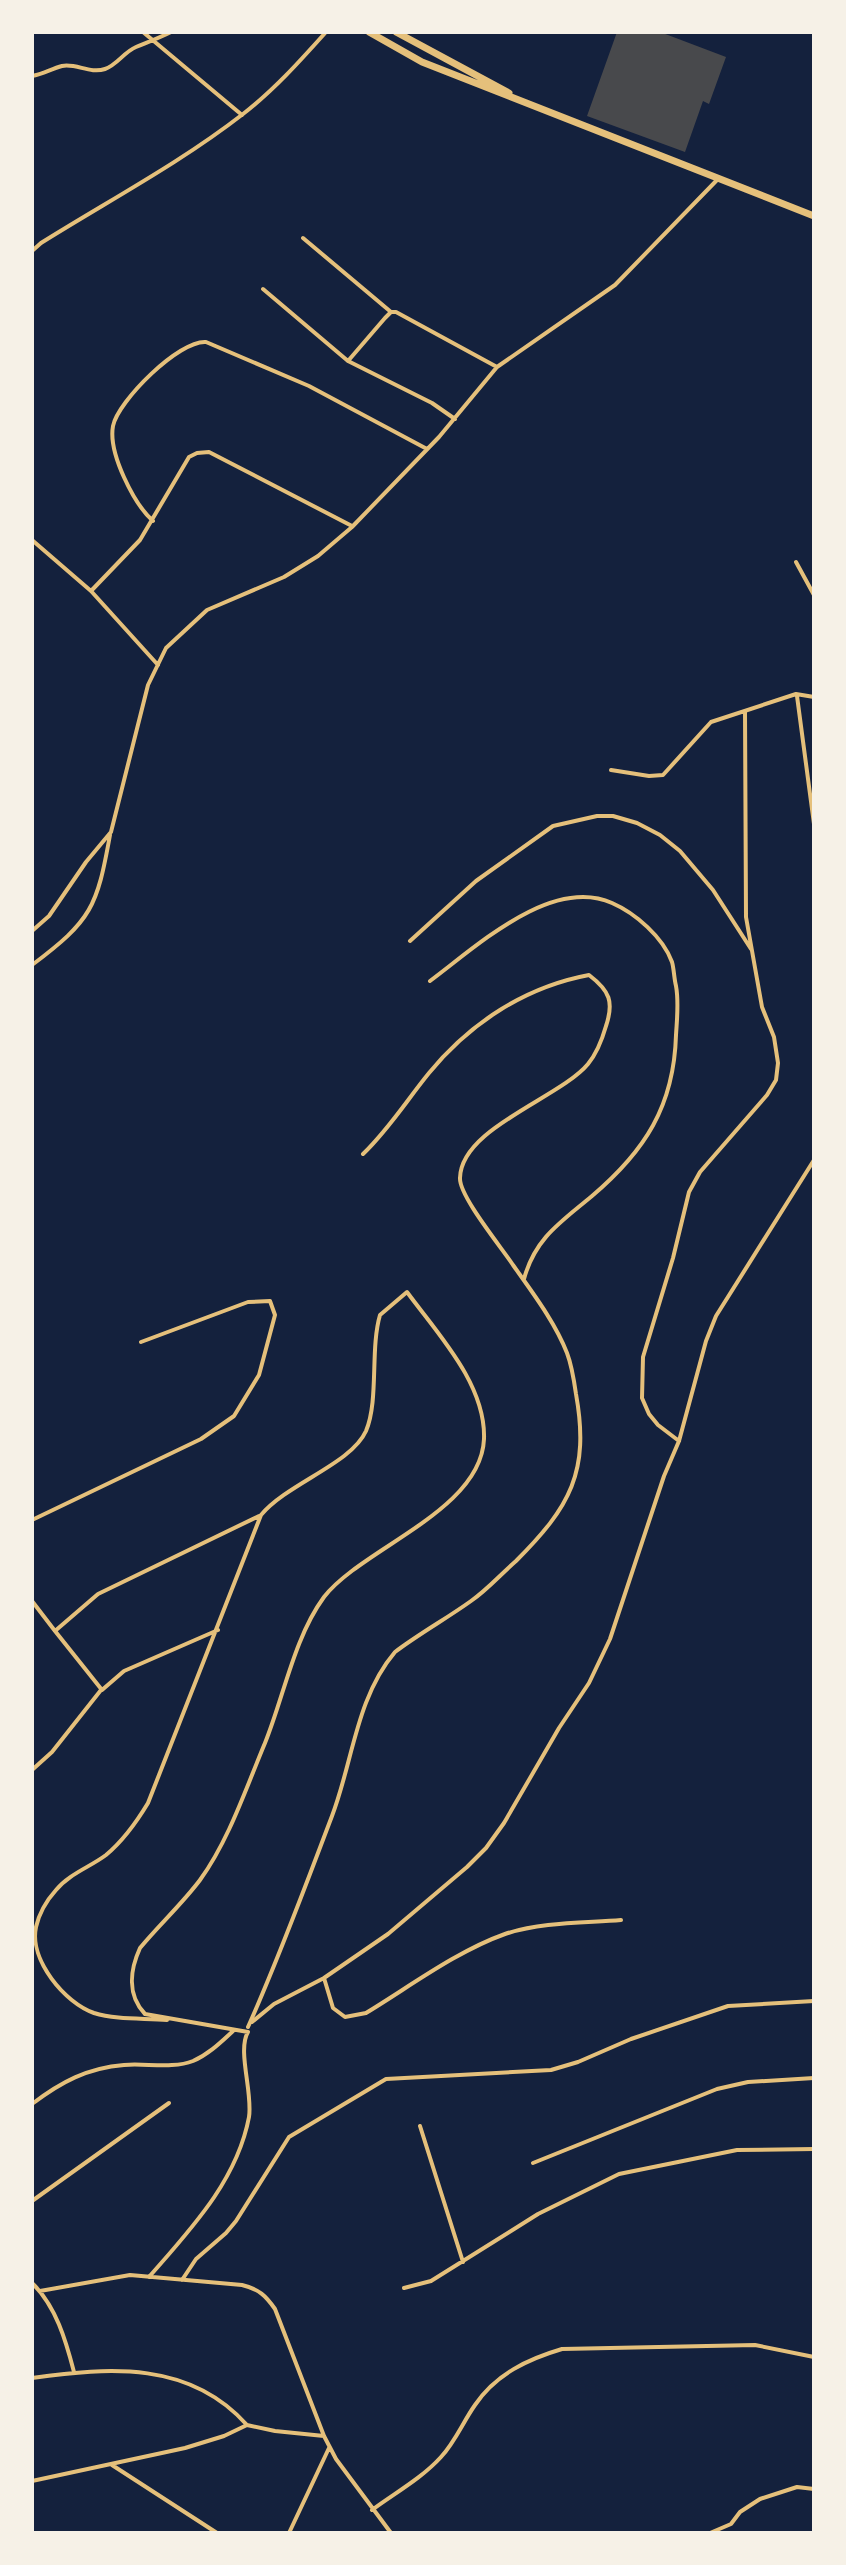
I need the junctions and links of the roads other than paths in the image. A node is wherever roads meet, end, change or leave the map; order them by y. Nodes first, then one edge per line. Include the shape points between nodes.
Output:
1 (143, 32) edge
2 (171, 32) edge
3 (369, 32) edge
4 (396, 32) edge
5 (322, 33) edge
6 (153, 42) junction
7 (32, 76) edge
8 (543, 110) junction
9 (242, 115) junction
10 (718, 178) junction
11 (814, 216) edge
12 (303, 238) dead end
13 (32, 251) edge
14 (263, 289) dead end
15 (391, 312) junction
16 (348, 361) junction
17 (497, 367) junction
18 (455, 419) junction
19 (427, 449) junction
20 (153, 521) junction
21 (352, 527) junction
22 (32, 540) edge
23 (796, 562) dead end
24 (91, 591) junction
25 (814, 595) edge
26 (158, 665) junction
27 (796, 694) junction
28 (814, 697) edge
29 (745, 712) junction
30 (611, 770) dead end
31 (814, 824) edge
32 (111, 832) junction
33 (32, 931) edge
34 (410, 941) dead end
35 (752, 951) junction
36 (32, 965) edge
37 (430, 981) dead end
38 (363, 1154) dead end
39 (814, 1160) edge
40 (523, 1281) junction
41 (141, 1342) dead end
42 (679, 1441) junction
43 (261, 1515) junction
44 (32, 1520) edge
45 (32, 1601) edge
46 (218, 1630) junction
47 (55, 1631) junction
48 (102, 1690) junction
49 (32, 1770) edge
50 (621, 1920) dead end
51 (324, 1978) junction
52 (814, 2001) edge
53 (167, 2020) junction
54 (248, 2029) junction
55 (235, 2030) junction
56 (814, 2078) edge
57 (169, 2103) dead end
58 (32, 2104) edge
59 (420, 2126) dead end
60 (814, 2149) edge
61 (533, 2163) dead end
62 (32, 2201) edge
63 (463, 2262) junction
64 (149, 2277) junction
65 (182, 2280) junction
66 (32, 2283) edge
67 (404, 2288) dead end
68 (40, 2291) junction
69 (814, 2357) edge
70 (74, 2372) junction
71 (32, 2378) edge
72 (247, 2425) junction
73 (324, 2436) junction
74 (329, 2447) junction
75 (110, 2464) junction
76 (32, 2481) edge
77 (814, 2489) edge
78 (372, 2510) junction
79 (217, 2533) edge
80 (289, 2533) edge
81 (391, 2533) edge
82 (710, 2533) edge

1 - 6 street
2 - 6 street
3 - 8 main road via 422,62
4 - 8 main road
5 - 9 street
6 - 7 street via 101,70 64,65
6 - 9 street
8 - 10 main road
9 - 13 street
10 - 11 main road
10 - 17 street via 615,285
12 - 15 street
14 - 16 street
15 - 16 street
15 - 17 street
16 - 18 street
17 - 18 street
18 - 19 street
19 - 20 street via 309,386 206,342 194,342 150,375 117,415 113,428 116,454 136,503
19 - 21 street
20 - 21 street via 189,457 209,452
20 - 24 street via 126,558
21 - 26 street via 284,577 207,610 166,648
22 - 24 street
23 - 25 street
24 - 26 street
26 - 32 street via 148,685
27 - 28 street
27 - 29 street
27 - 31 street
29 - 30 street via 711,722 663,775
29 - 35 street via 746,917
32 - 33 street
32 - 36 street via 102,880 89,912
34 - 35 street via 476,881 553,826 613,816 660,835 680,851
35 - 42 street via 762,1007 777,1048 776,1080 689,1192 643,1357 642,1398 658,1425
37 - 40 street via 537,908 587,895 624,908 654,935 671,961 678,996 675,1060 660,1115 627,1163 535,1249
38 - 40 street via 471,1030 514,1002 573,978 589,975 601,984 612,1010 587,1066 498,1126 466,1158 460,1176 463,1192
39 - 42 street via 716,1316
40 - 54 street via 561,1340 572,1371 581,1433 575,1482 556,1518 498,1578 386,1662 357,1727 308,1881
41 - 44 street via 248,1302 270,1301 274,1307 259,1375 234,1416 201,1439
42 - 51 street via 610,1639 504,1823 444,1887
43 - 46 street
43 - 47 street via 98,1594
43 - 53 street via 284,1492 336,1462 361,1440 369,1417 378,1322 385,1309 407,1292 466,1372 481,1416 481,1452 465,1483 432,1517 337,1583 315,1614 222,1842 199,1881 134,1961 139,2007
45 - 47 street
46 - 48 street via 124,1671
46 - 53 street via 141,1815 104,1856 58,1887 36,1927 40,1956 52,1980 81,2008
47 - 48 street
48 - 49 street
50 - 51 street via 505,1934 354,2016 345,2017 333,2008
51 - 54 street via 274,2004
52 - 65 street via 728,2006 551,2070 386,2079 289,2137 236,2221
53 - 55 street
54 - 55 street
54 - 64 street via 244,2053 250,2113 237,2157 194,2226
55 - 58 street via 189,2062 122,2065 86,2073 61,2082
56 - 61 street via 717,2089
57 - 62 street
59 - 63 street
60 - 63 street via 737,2150 619,2174 538,2214
63 - 67 street via 431,2281
64 - 65 street
64 - 68 street via 130,2275
65 - 73 street via 242,2285 266,2296
66 - 68 street
68 - 70 street
69 - 78 street via 755,2345 562,2349 541,2355 493,2384 441,2457
70 - 71 street
70 - 72 street via 164,2375 229,2405
72 - 73 street
72 - 75 street via 185,2448
73 - 74 street
74 - 78 street
74 - 80 street
75 - 76 street
75 - 79 street
77 - 82 street via 797,2487 760,2499 731,2524
78 - 81 street

